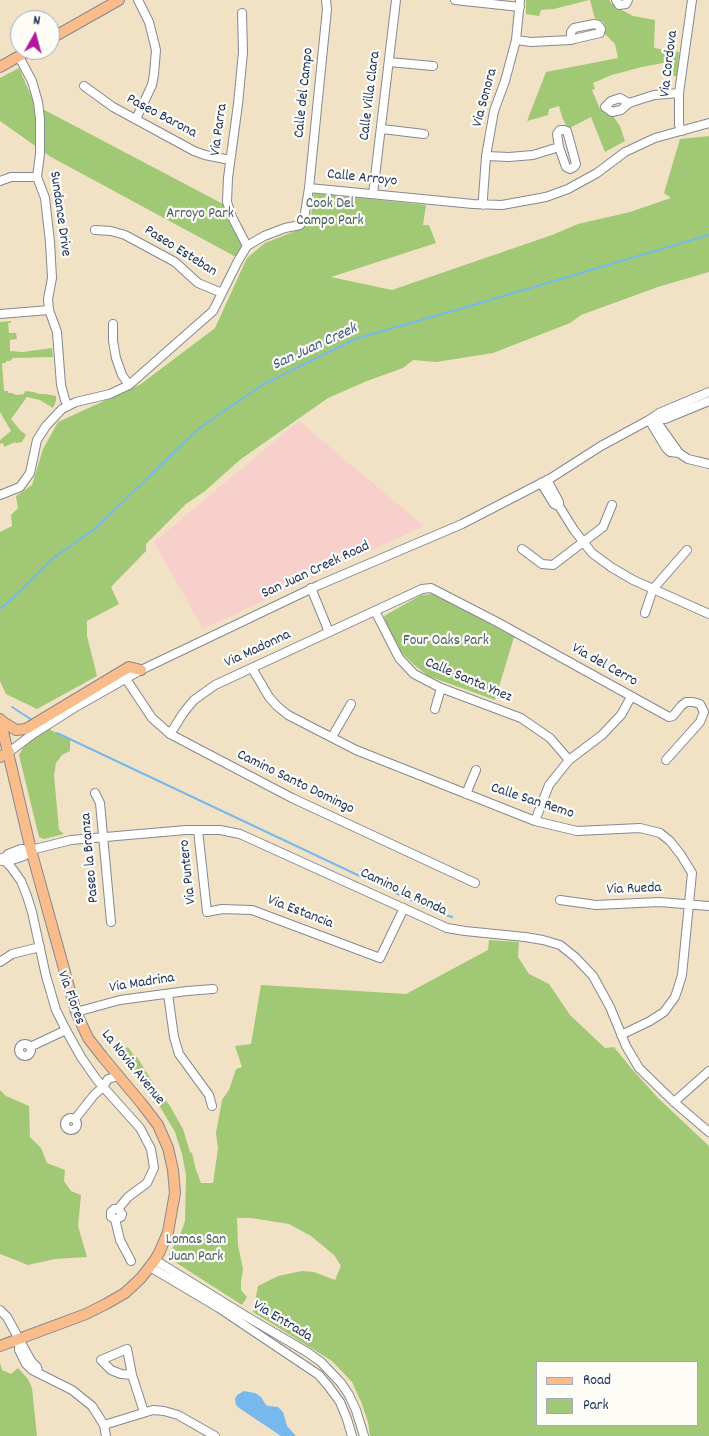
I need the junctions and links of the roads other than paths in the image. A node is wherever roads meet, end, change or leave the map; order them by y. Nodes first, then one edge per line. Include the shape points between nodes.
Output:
1 (119, 0) edge
2 (138, 0) edge
3 (326, 0) edge
4 (396, 0) edge
5 (455, 0) edge
6 (616, 0) edge
7 (628, 0) edge
8 (692, 0) edge
9 (520, 4) edge
10 (242, 13) dead end
11 (60, 33) edge
12 (516, 40) junction
13 (570, 40) dead end
14 (13, 60) edge
15 (21, 60) edge
16 (389, 62) junction
17 (433, 66) dead end
18 (0, 67) edge
19 (84, 86) dead end
20 (679, 94) junction
21 (629, 103) dead end
22 (136, 119) junction
23 (709, 123) edge
24 (382, 129) junction
25 (682, 131) junction
26 (424, 134) dead end
27 (559, 147) dead end
28 (486, 156) junction
29 (230, 160) junction
30 (37, 177) junction
31 (0, 181) edge
32 (310, 188) junction
33 (373, 194) junction
34 (483, 205) junction
35 (95, 230) dead end
36 (247, 246) junction
37 (222, 293) junction
38 (49, 310) junction
39 (0, 314) edge
40 (113, 324) dead end
41 (129, 385) junction
42 (709, 392) edge
43 (709, 401) edge
44 (68, 406) junction
45 (649, 420) junction
46 (709, 464) edge
47 (544, 482) junction
48 (0, 495) edge
49 (612, 505) dead end
50 (582, 542) junction
51 (522, 549) dead end
52 (687, 550) dead end
53 (311, 588) junction
54 (430, 588) joint
55 (653, 589) junction
56 (375, 611) junction
57 (645, 613) dead end
58 (709, 614) edge
59 (329, 632) junction
60 (252, 668) junction
61 (141, 670) junction
62 (126, 679) junction
63 (441, 688) junction
64 (632, 697) junction
65 (351, 704) dead end
66 (435, 709) dead end
67 (0, 719) edge
68 (170, 734) junction
69 (332, 736) junction
70 (4, 754) edge
71 (569, 760) junction
72 (666, 760) dead end
73 (476, 770) dead end
74 (94, 793) dead end
75 (466, 794) junction
76 (535, 821) junction
77 (198, 830) junction
78 (103, 837) junction
79 (32, 850) junction
80 (1, 860) edge
81 (475, 883) dead end
82 (560, 900) dead end
83 (689, 904) junction
84 (709, 906) edge
85 (404, 908) junction
86 (207, 912) joint
87 (111, 922) dead end
88 (40, 947) junction
89 (0, 962) edge
90 (213, 989) dead end
91 (168, 994) junction
92 (76, 1012) junction
93 (66, 1030) junction
94 (621, 1035) junction
95 (30, 1047) dead end
96 (709, 1071) edge
97 (119, 1076) junction
98 (103, 1087) junction
99 (674, 1102) junction
100 (212, 1106) dead end
101 (75, 1119) dead end
102 (709, 1132) edge
103 (131, 1261) dead end
104 (152, 1263) junction
105 (0, 1310) edge
106 (241, 1319) junction
107 (18, 1340) junction
108 (0, 1346) edge
109 (132, 1375) dead end
110 (144, 1412) junction
111 (104, 1425) junction
112 (106, 1436) edge
113 (215, 1436) edge
114 (352, 1436) edge
115 (364, 1436) edge

1 - 11 main road
2 - 22 street via 149,22 156,50 152,85
3 - 32 street, Calle del Campo
4 - 16 street, Calle Villa Clara
5 - 9 street
6 - 7 street via 619,5 626,4
8 - 20 street, Via Cordova
9 - 12 street, Via Sonora
10 - 29 street, Via Parra via 243,52
12 - 13 street
12 - 28 street, Via Sonora via 494,111
14 - 18 main road
15 - 30 street, Sundance Drive via 38,102 40,146
16 - 17 street
16 - 24 street, Calle Villa Clara
19 - 22 street, Paseo Barona via 112,107
20 - 21 street via 654,95
20 - 25 street, Via Cordova via 679,125
22 - 29 street, Paseo Barona via 194,151
23 - 25 street, Calle Arroyo
24 - 26 street
24 - 33 street, Calle Villa Clara
25 - 34 street, Calle Arroyo via 654,138 625,152 568,189 524,202
27 - 28 street via 533,155
28 - 34 street, Via Sonora
29 - 36 street, Via Parra via 227,202
30 - 31 street
30 - 38 street, Sundance Drive via 45,198 50,235 52,278
32 - 33 street, Calle Arroyo
32 - 36 street, Calle Arroyo via 306,213 300,225 264,236
33 - 34 street, Calle Arroyo
35 - 37 street, Paseo Esteban via 125,235 174,262 198,283
36 - 37 street
37 - 41 street via 214,311
38 - 39 street
38 - 44 street, Sundance Drive via 57,332 61,385
40 - 41 street via 116,358
41 - 44 street
42 - 45 street, San Juan Creek Road
43 - 45 street, San Juan Creek Road via 665,419
44 - 48 street via 53,417 41,433 30,473 20,487
45 - 46 street via 670,452
45 - 47 street, San Juan Creek Road
47 - 50 street via 554,504 559,506
47 - 53 street, San Juan Creek Road via 462,524
49 - 50 street via 603,527
50 - 51 street via 553,565 542,564
50 - 55 street via 611,567
52 - 55 street
53 - 59 street
53 - 61 street, San Juan Creek Road
54 - 56 street, Via Madonna
54 - 64 street, Via del Cerro
55 - 57 street
55 - 58 street
56 - 59 street, Via Madonna
56 - 63 street, Calle Santa Ynez via 398,658 414,674
59 - 60 street, Via Madonna
60 - 68 street, Via Madonna via 216,685 194,700
60 - 69 street, Calle San Remo via 277,706
61 - 62 street, San Juan Creek Road
61 - 67 main road via 129,667 26,729 16,730
62 - 68 street, Camino Santo Domingo via 152,718
62 - 70 street, San Juan Creek Road via 74,708
63 - 66 street
63 - 71 street, Calle Santa Ynez via 521,718 550,738
64 - 71 street via 621,715 602,735
64 - 72 street, Via del Cerro via 669,717 686,702 700,704 704,712 700,722
65 - 69 street
67 - 70 main road, La Novia Avenue
68 - 81 street, Camino Santo Domingo via 292,798
69 - 75 street, Calle San Remo via 356,750
70 - 79 main road, La Novia Avenue
71 - 76 street via 550,785
73 - 75 street
74 - 78 street, Paseo la Branza via 100,803
75 - 76 street, Calle San Remo
76 - 83 street, Calle San Remo via 577,831 640,828 660,833 670,841 692,873
77 - 78 street, Camino la Ronda
77 - 85 street, Camino la Ronda via 240,834
77 - 86 street, Via Puntero
78 - 79 street, Camino la Ronda via 71,840
78 - 87 street, Paseo la Branza
79 - 80 street, Camino la Ronda via 21,848
79 - 92 main road, La Novia Avenue
80 - 88 street, Via Flores via 12,867 21,881
82 - 83 street, Via Rueda via 596,905
83 - 84 street, Via Rueda
83 - 94 street, Calle San Remo via 682,975 675,997 664,1012
85 - 86 street, Via Estancia via 380,958 252,910
85 - 94 street, Camino la Ronda via 447,928 525,936 560,945 593,976
88 - 89 street via 12,954
88 - 93 street, Via Flores via 56,1010
90 - 91 street, Via Madrina
91 - 92 street, Via Madrina via 107,1002
91 - 100 street via 179,1054 209,1095
92 - 97 main road, La Novia Avenue via 88,1038
93 - 95 street
93 - 98 street, Via Flores via 81,1058
94 - 99 street, Camino la Ronda via 640,1068
96 - 99 street
97 - 98 street via 111,1085
97 - 104 main road, La Novia Avenue via 158,1125 174,1170 173,1213 168,1232
98 - 101 street
98 - 103 street, Via Flores via 140,1128 151,1149 154,1168 147,1183 128,1197 118,1209 121,1217 115,1220 120,1240
99 - 102 street, Camino la Ronda
104 - 106 street, Via Entrada
104 - 107 main road, La Novia Avenue via 125,1293 106,1304
105 - 107 street
106 - 114 street, Via Entrada via 318,1375 340,1402
106 - 115 street, Via Entrada via 307,1352 331,1372 356,1410
107 - 108 main road, La Novia Avenue
107 - 111 street via 38,1372 72,1390 92,1406
109 - 110 street
110 - 111 street
110 - 113 street via 153,1410 178,1415
111 - 112 street

